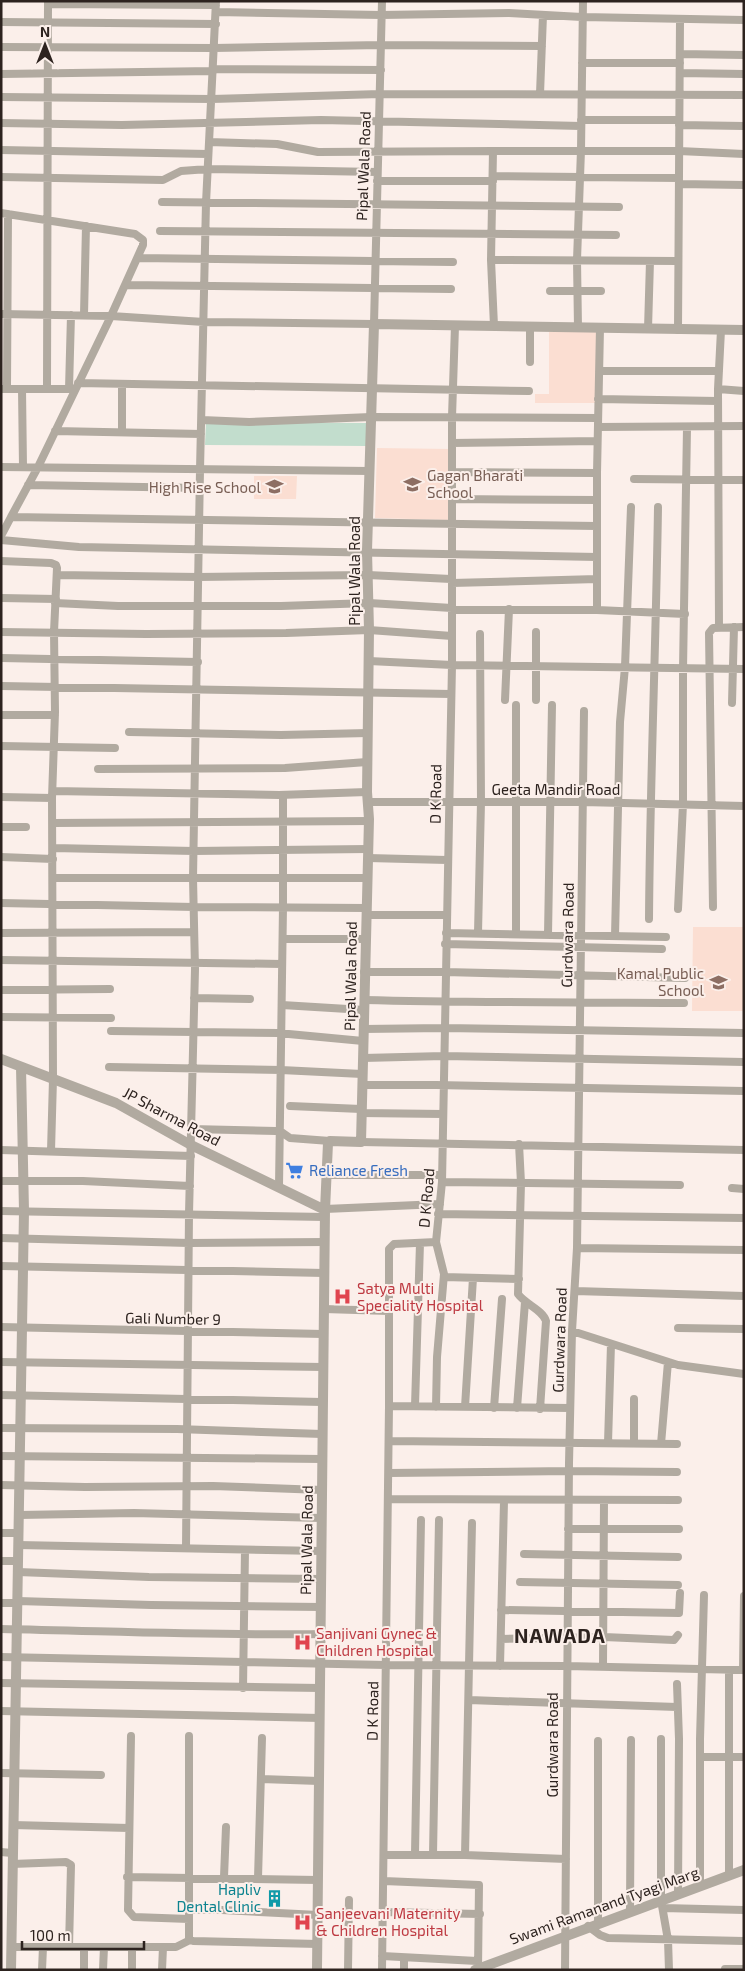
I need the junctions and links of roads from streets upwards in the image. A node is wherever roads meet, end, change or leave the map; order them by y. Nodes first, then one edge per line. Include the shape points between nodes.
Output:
1 (382, 1) edge
2 (583, 1) edge
3 (48, 2) edge
4 (216, 6) edge
5 (381, 15) junction
6 (543, 15) junction
7 (582, 17) junction
8 (680, 20) junction
9 (744, 20) edge
10 (1, 22) edge
11 (49, 22) junction
12 (216, 24) junction
13 (381, 45) junction
14 (542, 46) junction
15 (1, 47) edge
16 (49, 47) junction
17 (214, 48) junction
18 (680, 54) junction
19 (744, 55) edge
20 (582, 63) junction
21 (680, 63) junction
22 (381, 70) junction
23 (213, 71) junction
24 (680, 73) junction
25 (1, 74) edge
26 (48, 74) junction
27 (744, 74) edge
28 (380, 94) junction
29 (540, 94) junction
30 (582, 94) junction
31 (680, 94) junction
32 (744, 95) edge
33 (1, 97) edge
34 (47, 97) junction
35 (212, 99) junction
36 (378, 120) junction
37 (679, 122) junction
38 (209, 123) junction
39 (581, 123) junction
40 (1, 124) edge
41 (47, 124) junction
42 (744, 126) edge
43 (208, 142) junction
44 (1, 150) edge
45 (581, 150) junction
46 (47, 151) junction
47 (493, 151) junction
48 (679, 151) junction
49 (378, 152) junction
50 (208, 154) junction
51 (744, 154) edge
52 (208, 169) junction
53 (377, 172) junction
54 (580, 176) junction
55 (1, 177) edge
56 (47, 178) junction
57 (493, 178) junction
58 (377, 181) junction
59 (679, 181) junction
60 (744, 186) edge
61 (162, 202) dead end
62 (206, 203) junction
63 (376, 204) junction
64 (492, 205) junction
65 (580, 207) junction
66 (620, 207) dead end
67 (4, 213) edge
68 (47, 221) junction
69 (86, 226) junction
70 (160, 231) dead end
71 (206, 232) junction
72 (376, 233) junction
73 (492, 233) junction
74 (579, 234) junction
75 (616, 235) dead end
76 (138, 258) junction
77 (206, 259) junction
78 (376, 260) junction
79 (491, 260) junction
80 (577, 260) junction
81 (650, 261) junction
82 (678, 261) junction
83 (453, 262) dead end
84 (126, 285) junction
85 (205, 287) junction
86 (376, 289) junction
87 (451, 289) dead end
88 (550, 291) dead end
89 (577, 291) junction
90 (601, 291) dead end
91 (4, 314) edge
92 (46, 314) junction
93 (71, 315) junction
94 (84, 315) junction
95 (112, 316) junction
96 (204, 322) junction
97 (374, 324) junction
98 (455, 326) junction
99 (494, 326) junction
100 (530, 327) junction
101 (578, 328) junction
102 (600, 328) junction
103 (648, 329) junction
104 (678, 330) junction
105 (721, 330) junction
106 (744, 330) edge
107 (530, 362) dead end
108 (599, 370) junction
109 (719, 370) junction
110 (122, 384) junction
111 (202, 384) junction
112 (74, 387) junction
113 (372, 388) junction
114 (453, 388) junction
115 (4, 389) edge
116 (22, 389) junction
117 (47, 389) junction
118 (718, 390) junction
119 (529, 391) dead end
120 (744, 391) edge
121 (598, 399) junction
122 (718, 401) junction
123 (371, 417) junction
124 (452, 417) junction
125 (598, 418) junction
126 (202, 420) junction
127 (718, 426) junction
128 (744, 426) edge
129 (598, 427) junction
130 (688, 428) junction
131 (55, 431) junction
132 (122, 432) junction
133 (201, 434) junction
134 (598, 442) junction
135 (452, 443) junction
136 (38, 466) junction
137 (1, 467) edge
138 (23, 467) junction
139 (200, 470) junction
140 (370, 471) junction
141 (452, 472) junction
142 (597, 473) junction
143 (718, 479) junction
144 (634, 480) dead end
145 (686, 480) junction
146 (744, 480) edge
147 (28, 485) junction
148 (200, 488) junction
149 (452, 499) junction
150 (597, 500) junction
151 (631, 506) dead end
152 (658, 506) dead end
153 (11, 517) junction
154 (199, 521) junction
155 (368, 522) junction
156 (452, 524) junction
157 (597, 526) junction
158 (1, 538) edge
159 (198, 549) junction
160 (368, 551) junction
161 (452, 554) junction
162 (597, 557) junction
163 (1, 561) edge
164 (56, 575) junction
165 (368, 575) junction
166 (198, 577) junction
167 (597, 579) junction
168 (452, 581) junction
169 (1, 598) edge
170 (56, 601) junction
171 (369, 603) junction
172 (199, 606) junction
173 (452, 609) junction
174 (509, 609) junction
175 (597, 610) junction
176 (627, 612) junction
177 (657, 614) junction
178 (685, 614) junction
179 (719, 627) junction
180 (734, 627) junction
181 (744, 627) edge
182 (369, 630) junction
183 (1, 632) edge
184 (54, 632) junction
185 (536, 632) dead end
186 (198, 634) junction
187 (480, 634) dead end
188 (452, 636) junction
189 (1, 658) edge
190 (54, 660) junction
191 (369, 661) junction
192 (198, 662) junction
193 (452, 665) junction
194 (480, 665) junction
195 (506, 666) junction
196 (536, 666) junction
197 (625, 667) junction
198 (654, 668) junction
199 (683, 669) junction
200 (710, 669) junction
201 (733, 669) junction
202 (744, 669) edge
203 (1, 686) edge
204 (55, 688) junction
205 (197, 689) junction
206 (368, 693) junction
207 (451, 694) junction
208 (505, 700) dead end
209 (536, 700) dead end
210 (732, 703) dead end
211 (552, 704) dead end
212 (516, 705) dead end
213 (584, 710) dead end
214 (1, 715) edge
215 (55, 716) junction
216 (129, 732) dead end
217 (196, 733) junction
218 (368, 733) junction
219 (1, 746) edge
220 (54, 748) junction
221 (115, 748) dead end
222 (367, 762) junction
223 (98, 769) dead end
224 (195, 769) junction
225 (195, 793) junction
226 (53, 794) junction
227 (283, 795) junction
228 (1, 797) edge
229 (367, 797) junction
230 (449, 802) junction
231 (481, 802) junction
232 (516, 802) junction
233 (550, 802) junction
234 (583, 802) junction
235 (619, 803) junction
236 (650, 804) junction
237 (683, 804) junction
238 (712, 805) junction
239 (744, 806) edge
240 (369, 821) junction
241 (283, 822) junction
242 (53, 823) junction
243 (194, 823) junction
244 (1, 827) edge
245 (26, 827) dead end
246 (53, 848) junction
247 (283, 850) junction
248 (194, 851) junction
249 (368, 854) junction
250 (1, 857) edge
251 (53, 859) junction
252 (447, 860) junction
253 (283, 877) junction
254 (54, 878) junction
255 (193, 878) junction
256 (367, 878) junction
257 (1, 904) edge
258 (53, 905) junction
259 (194, 907) junction
260 (283, 907) junction
261 (713, 907) dead end
262 (678, 909) dead end
263 (366, 911) junction
264 (446, 915) junction
265 (649, 920) dead end
266 (194, 932) junction
267 (1, 933) edge
268 (53, 933) junction
269 (446, 933) junction
270 (478, 933) junction
271 (516, 934) junction
272 (548, 934) junction
273 (581, 935) junction
274 (615, 936) junction
275 (666, 937) dead end
276 (283, 939) junction
277 (366, 939) junction
278 (445, 944) junction
279 (581, 946) junction
280 (662, 949) dead end
281 (1, 960) edge
282 (53, 962) junction
283 (195, 963) junction
284 (282, 964) junction
285 (364, 972) junction
286 (445, 972) junction
287 (581, 976) junction
288 (685, 978) dead end
289 (110, 989) dead end
290 (1, 990) edge
291 (52, 990) junction
292 (194, 998) junction
293 (250, 999) dead end
294 (444, 1002) junction
295 (580, 1002) junction
296 (684, 1003) dead end
297 (282, 1005) junction
298 (364, 1005) junction
299 (1, 1017) edge
300 (111, 1018) dead end
301 (52, 1019) junction
302 (444, 1028) junction
303 (363, 1029) junction
304 (580, 1030) junction
305 (111, 1031) dead end
306 (193, 1032) junction
307 (744, 1033) edge
308 (282, 1034) junction
309 (363, 1041) junction
310 (444, 1056) junction
311 (363, 1058) junction
312 (579, 1058) junction
313 (1, 1059) edge
314 (744, 1062) edge
315 (21, 1066) junction
316 (109, 1067) dead end
317 (193, 1068) junction
318 (281, 1070) junction
319 (53, 1079) junction
320 (362, 1080) junction
321 (443, 1085) junction
322 (579, 1088) junction
323 (744, 1091) edge
324 (290, 1106) dead end
325 (361, 1111) junction
326 (443, 1114) junction
327 (192, 1129) junction
328 (280, 1131) junction
329 (330, 1141) junction
330 (360, 1142) junction
331 (443, 1143) junction
332 (519, 1144) junction
333 (191, 1145) junction
334 (578, 1145) junction
335 (1, 1150) edge
336 (23, 1150) junction
337 (744, 1150) edge
338 (51, 1151) junction
339 (191, 1156) junction
340 (326, 1175) junction
341 (442, 1179) junction
342 (1, 1181) edge
343 (24, 1182) junction
344 (521, 1182) junction
345 (578, 1183) junction
346 (680, 1185) dead end
347 (190, 1186) junction
348 (279, 1187) junction
349 (732, 1188) dead end
350 (744, 1189) edge
351 (440, 1204) junction
352 (1, 1211) edge
353 (24, 1211) junction
354 (325, 1212) junction
355 (189, 1214) junction
356 (438, 1214) junction
357 (520, 1215) junction
358 (577, 1216) junction
359 (744, 1218) edge
360 (1, 1238) edge
361 (23, 1238) junction
362 (325, 1242) junction
363 (436, 1242) junction
364 (189, 1243) junction
365 (420, 1243) junction
366 (577, 1248) junction
367 (744, 1250) edge
368 (1, 1266) edge
369 (23, 1266) junction
370 (190, 1271) junction
371 (324, 1273) junction
372 (444, 1278) junction
373 (473, 1278) junction
374 (519, 1278) junction
375 (574, 1291) junction
376 (744, 1296) edge
377 (502, 1299) dead end
378 (525, 1302) junction
379 (324, 1309) junction
380 (389, 1311) junction
381 (1, 1327) edge
382 (22, 1328) junction
383 (678, 1328) dead end
384 (744, 1329) edge
385 (572, 1331) junction
386 (188, 1332) junction
387 (323, 1334) junction
388 (611, 1344) junction
389 (1, 1362) edge
390 (668, 1362) junction
391 (22, 1363) junction
392 (188, 1365) junction
393 (323, 1367) junction
394 (744, 1374) edge
395 (1, 1395) edge
396 (21, 1395) junction
397 (189, 1399) junction
398 (634, 1399) dead end
399 (322, 1402) junction
400 (389, 1406) junction
401 (415, 1406) junction
402 (436, 1406) junction
403 (465, 1407) junction
404 (494, 1408) junction
405 (517, 1408) junction
406 (570, 1408) junction
407 (540, 1409) junction
408 (1, 1428) edge
409 (20, 1428) junction
410 (187, 1430) junction
411 (322, 1434) junction
412 (389, 1441) junction
413 (569, 1443) junction
414 (608, 1443) junction
415 (634, 1444) junction
416 (661, 1444) junction
417 (677, 1444) dead end
418 (1, 1456) edge
419 (20, 1456) junction
420 (187, 1458) junction
421 (322, 1459) junction
422 (569, 1471) junction
423 (677, 1472) dead end
424 (388, 1473) junction
425 (1, 1485) edge
426 (19, 1485) junction
427 (186, 1486) junction
428 (322, 1490) junction
429 (388, 1499) junction
430 (504, 1500) junction
431 (678, 1500) dead end
432 (568, 1501) junction
433 (604, 1501) junction
434 (19, 1515) junction
435 (186, 1515) junction
436 (321, 1518) junction
437 (421, 1520) dead end
438 (439, 1520) dead end
439 (472, 1523) dead end
440 (604, 1528) junction
441 (568, 1529) junction
442 (679, 1529) dead end
443 (1, 1533) edge
444 (18, 1533) junction
445 (18, 1546) junction
446 (186, 1548) junction
447 (245, 1550) junction
448 (321, 1551) junction
449 (524, 1554) dead end
450 (568, 1556) junction
451 (604, 1556) junction
452 (678, 1557) dead end
453 (1, 1561) edge
454 (18, 1561) junction
455 (18, 1572) junction
456 (245, 1578) junction
457 (321, 1579) junction
458 (520, 1582) dead end
459 (567, 1583) junction
460 (604, 1583) junction
461 (704, 1595) dead end
462 (744, 1596) edge
463 (18, 1602) junction
464 (1, 1603) edge
465 (244, 1606) junction
466 (320, 1607) junction
467 (501, 1610) junction
468 (604, 1611) junction
469 (567, 1612) junction
470 (1, 1629) edge
471 (17, 1629) junction
472 (320, 1634) junction
473 (244, 1635) junction
474 (678, 1635) dead end
475 (604, 1638) junction
476 (501, 1639) junction
477 (566, 1639) junction
478 (17, 1656) junction
479 (1, 1657) edge
480 (244, 1661) junction
481 (320, 1663) junction
482 (386, 1665) junction
483 (418, 1666) junction
484 (435, 1666) junction
485 (470, 1666) junction
486 (500, 1666) junction
487 (566, 1666) junction
488 (604, 1667) junction
489 (701, 1669) junction
490 (729, 1670) junction
491 (743, 1670) edge
492 (1, 1683) edge
493 (17, 1683) junction
494 (676, 1684) dead end
495 (244, 1688) junction
496 (320, 1688) junction
497 (469, 1700) junction
498 (566, 1704) junction
499 (676, 1707) junction
500 (1, 1711) edge
501 (16, 1711) junction
502 (320, 1718) junction
503 (131, 1736) dead end
504 (189, 1736) dead end
505 (262, 1738) dead end
506 (661, 1739) dead end
507 (631, 1740) dead end
508 (598, 1741) dead end
509 (700, 1757) junction
510 (729, 1757) junction
511 (744, 1757) edge
512 (1, 1773) edge
513 (14, 1773) junction
514 (101, 1775) dead end
515 (261, 1779) junction
516 (319, 1781) junction
517 (13, 1825) junction
518 (226, 1827) dead end
519 (129, 1828) junction
520 (1, 1852) edge
521 (12, 1853) junction
522 (415, 1854) junction
523 (384, 1855) junction
524 (433, 1855) junction
525 (465, 1855) junction
526 (566, 1860) junction
527 (12, 1864) junction
528 (744, 1870) edge
529 (728, 1875) junction
530 (127, 1877) junction
531 (189, 1878) junction
532 (224, 1878) junction
533 (258, 1878) junction
534 (318, 1880) junction
535 (384, 1881) junction
536 (700, 1886) junction
537 (678, 1894) junction
538 (349, 1900) dead end
539 (662, 1904) junction
540 (744, 1910) edge
541 (630, 1911) junction
542 (384, 1912) junction
543 (189, 1914) junction
544 (480, 1914) junction
545 (318, 1915) junction
546 (593, 1925) junction
547 (566, 1934) junction
548 (190, 1940) junction
549 (668, 1940) junction
550 (744, 1941) edge
551 (318, 1944) junction
552 (11, 1947) junction
553 (43, 1947) junction
554 (69, 1947) junction
555 (84, 1947) junction
556 (104, 1947) junction
557 (132, 1947) junction
558 (162, 1947) junction
559 (382, 1956) junction
560 (404, 1958) junction
561 (477, 1967) edge
562 (725, 1969) edge
563 (744, 1969) edge
564 (11, 1970) edge
565 (42, 1970) edge
566 (84, 1970) edge
567 (103, 1970) edge
568 (132, 1970) edge
569 (162, 1970) edge
570 (317, 1970) edge
571 (348, 1970) edge
572 (382, 1970) edge
573 (404, 1970) edge
574 (565, 1970) edge
575 (669, 1970) edge

1 - 5 street, Pipal Wala Road
2 - 7 street
3 - 4 street
3 - 11 street
4 - 5 street
4 - 12 street
5 - 6 street
5 - 13 street, Pipal Wala Road
6 - 7 street
6 - 14 street
7 - 8 street
7 - 20 street
8 - 9 street
8 - 18 street
10 - 11 street
11 - 12 street
11 - 16 street
12 - 17 street
13 - 14 street
13 - 17 street
13 - 22 street, Pipal Wala Road
14 - 29 street
15 - 16 street
16 - 17 street
16 - 26 street
17 - 23 street
18 - 19 street
18 - 21 street
20 - 21 street
20 - 30 street
21 - 24 street
22 - 23 street
22 - 28 street, Pipal Wala Road
23 - 26 street
23 - 35 street
24 - 27 street
24 - 31 street
25 - 26 street
26 - 34 street
28 - 29 street
28 - 35 street
28 - 36 street, Pipal Wala Road
29 - 30 street
30 - 31 street
30 - 39 street
31 - 32 street
31 - 37 street
33 - 34 street
34 - 35 street
34 - 41 street
35 - 38 street
36 - 38 street
36 - 39 street
36 - 49 street, Pipal Wala Road
37 - 39 street
37 - 42 street
37 - 48 street
38 - 41 street
38 - 43 street
39 - 45 street
40 - 41 street
41 - 46 street
43 - 49 street via 277,144 318,152
43 - 50 street
44 - 46 street
45 - 47 street
45 - 48 street
45 - 54 street
46 - 50 street
46 - 56 street
47 - 49 street
47 - 57 street
48 - 51 street
48 - 59 street
49 - 53 street, Pipal Wala Road
50 - 52 street
52 - 53 street
52 - 56 street via 181,171 163,180
52 - 62 street
53 - 58 street, Pipal Wala Road
54 - 57 street
54 - 59 street
54 - 65 street
55 - 56 street
56 - 68 street
57 - 58 street
57 - 64 street
58 - 63 street, Pipal Wala Road
59 - 60 street
59 - 82 street
61 - 62 street
62 - 63 street
62 - 71 street
63 - 64 street
63 - 72 street, Pipal Wala Road
64 - 65 street
64 - 73 street
65 - 66 street
65 - 74 street
67 - 68 street
67 - 91 street
68 - 69 street
68 - 92 street
69 - 76 street via 140,236 143,245
69 - 94 street
70 - 71 street
71 - 72 street
71 - 77 street
72 - 73 street
72 - 78 street, Pipal Wala Road
73 - 74 street
73 - 79 street
74 - 75 street
74 - 80 street
76 - 77 street
76 - 84 street
77 - 78 street
77 - 85 street
78 - 83 street
78 - 86 street, Pipal Wala Road
79 - 80 street
79 - 99 street
80 - 81 street
80 - 89 street
81 - 82 street
81 - 103 street
82 - 104 street
84 - 85 street
84 - 95 street
85 - 86 street
85 - 96 street
86 - 87 street
86 - 97 street, Pipal Wala Road
88 - 89 street
89 - 90 street
89 - 101 street
91 - 92 street
91 - 115 street
92 - 93 street
92 - 117 street
93 - 94 street
93 - 112 street
94 - 95 street
95 - 96 street
95 - 112 street
96 - 97 street
96 - 111 street
97 - 98 street
97 - 113 street, Pipal Wala Road
98 - 99 street
98 - 114 street, D K Road
99 - 100 street
100 - 101 street
100 - 107 street
101 - 102 street
102 - 103 street
102 - 108 street
103 - 104 street
104 - 105 street
105 - 106 street
105 - 109 street
108 - 109 street
108 - 121 street
109 - 118 street
110 - 111 street
110 - 112 street
110 - 132 street
111 - 113 street
111 - 126 street
112 - 117 street
112 - 131 street
113 - 114 street
113 - 123 street, Pipal Wala Road
114 - 119 street
114 - 124 street, D K Road
115 - 116 street
116 - 117 street
116 - 138 street
118 - 120 street
118 - 122 street
121 - 122 street
121 - 125 street
122 - 127 street
123 - 124 street
123 - 126 street via 249,422
123 - 140 street, Pipal Wala Road
124 - 125 street
124 - 135 street, D K Road
125 - 129 street
126 - 133 street
127 - 128 street
127 - 130 street
127 - 143 street
129 - 130 street
129 - 134 street
130 - 145 street
131 - 132 street
131 - 136 street
132 - 133 street
133 - 139 street
134 - 135 street
134 - 142 street
135 - 141 street, D K Road
136 - 138 street
136 - 139 street
136 - 147 street
137 - 138 street
139 - 140 street
139 - 148 street
140 - 155 street, Pipal Wala Road
141 - 142 street
141 - 149 street, D K Road
142 - 150 street
143 - 145 street
143 - 146 street
143 - 179 street
144 - 145 street
145 - 178 street
147 - 148 street
147 - 153 street
148 - 154 street
149 - 150 street
149 - 156 street, D K Road
150 - 157 street
151 - 176 street
152 - 177 street
153 - 154 street
153 - 158 street
154 - 155 street
154 - 159 street
155 - 156 street
155 - 160 street, Pipal Wala Road
156 - 157 street
156 - 161 street, D K Road
157 - 162 street
158 - 159 street via 79,547
159 - 160 street
159 - 166 street
160 - 161 street
160 - 165 street, Pipal Wala Road
161 - 162 street
161 - 168 street, D K Road
162 - 167 street
163 - 164 street via 51,563 56,565
164 - 166 street
164 - 170 street
165 - 166 street
165 - 168 street
165 - 171 street, Pipal Wala Road
166 - 172 street
167 - 168 street
167 - 175 street
168 - 173 street, D K Road
169 - 170 street
170 - 172 street
170 - 184 street
171 - 172 street
171 - 173 street
171 - 182 street, Pipal Wala Road
172 - 186 street
173 - 174 street
173 - 188 street, D K Road
174 - 175 street
174 - 195 street
175 - 176 street
176 - 177 street
176 - 197 street
177 - 178 street
177 - 198 street
178 - 199 street
179 - 180 street
179 - 200 street via 709,630
180 - 181 street
180 - 201 street
182 - 186 street
182 - 188 street
182 - 191 street, Pipal Wala Road
183 - 184 street
184 - 186 street
184 - 190 street
185 - 196 street
186 - 192 street
187 - 194 street
188 - 193 street, D K Road
189 - 190 street
190 - 192 street
190 - 204 street
191 - 193 street
191 - 206 street, Pipal Wala Road
192 - 205 street
193 - 194 street
193 - 207 street, D K Road
194 - 195 street
194 - 231 street
195 - 196 street
195 - 208 street
196 - 197 street
196 - 209 street
197 - 198 street
197 - 235 street via 620,722
198 - 199 street
198 - 236 street
199 - 200 street
199 - 237 street
200 - 201 street
200 - 238 street
201 - 202 street
201 - 210 street
203 - 204 street
204 - 205 street
204 - 215 street
205 - 206 street
205 - 217 street
206 - 207 street
206 - 218 street, Pipal Wala Road
207 - 230 street, D K Road
211 - 233 street
212 - 232 street
213 - 234 street, Gurdwara Road
214 - 215 street
215 - 220 street
216 - 217 street
217 - 218 street
217 - 224 street
218 - 222 street, Pipal Wala Road
219 - 220 street
220 - 221 street
220 - 226 street
222 - 224 street via 285,768
222 - 229 street, Pipal Wala Road
223 - 224 street
224 - 225 street
225 - 226 street, Geeta Mandir Road
225 - 227 street, Geeta Mandir Road
225 - 243 street
226 - 228 street, Geeta Mandir Road
226 - 242 street
227 - 229 street, Geeta Mandir Road
227 - 241 street
229 - 230 street, Geeta Mandir Road
229 - 240 street, Pipal Wala Road
230 - 231 street, Geeta Mandir Road
230 - 252 street, D K Road
231 - 232 street, Geeta Mandir Road
231 - 270 street
232 - 233 street, Geeta Mandir Road
232 - 271 street
233 - 234 street, Geeta Mandir Road
233 - 272 street
234 - 235 street, Geeta Mandir Road
234 - 273 street, Gurdwara Road
235 - 236 street, Geeta Mandir Road
235 - 274 street
236 - 237 street, Geeta Mandir Road
236 - 265 street
237 - 238 street, Geeta Mandir Road
237 - 262 street
238 - 239 street, Geeta Mandir Road
238 - 261 street
240 - 241 street
240 - 249 street, Pipal Wala Road
241 - 243 street
241 - 247 street
242 - 243 street
242 - 246 street
243 - 248 street
244 - 245 street
246 - 248 street
246 - 251 street
247 - 248 street
247 - 249 street
247 - 253 street
248 - 255 street
249 - 252 street
249 - 256 street, Pipal Wala Road
250 - 251 street
251 - 254 street
252 - 264 street, D K Road
253 - 255 street
253 - 256 street
253 - 260 street
254 - 255 street
254 - 258 street
255 - 259 street
256 - 263 street, Pipal Wala Road
257 - 258 street
258 - 259 street
258 - 268 street
259 - 260 street
259 - 266 street
260 - 263 street
260 - 276 street
263 - 264 street
263 - 277 street, Pipal Wala Road
264 - 269 street, D K Road
266 - 268 street
266 - 283 street
267 - 268 street
268 - 282 street
269 - 270 street
269 - 278 street, D K Road
270 - 271 street
271 - 272 street
272 - 273 street
273 - 274 street
273 - 279 street, Gurdwara Road
274 - 275 street
276 - 277 street
276 - 284 street
277 - 285 street, Pipal Wala Road
278 - 279 street
278 - 286 street, D K Road
279 - 280 street
279 - 287 street, Gurdwara Road
281 - 282 street
282 - 283 street
282 - 291 street
283 - 284 street
283 - 292 street
284 - 297 street
285 - 286 street
285 - 298 street, Pipal Wala Road
286 - 287 street
286 - 294 street, D K Road
287 - 288 street
287 - 295 street, Gurdwara Road
289 - 291 street
290 - 291 street
291 - 301 street
292 - 293 street
292 - 306 street
294 - 295 street
294 - 298 street
294 - 302 street, D K Road
295 - 296 street
295 - 304 street, Gurdwara Road
297 - 298 street
297 - 308 street
298 - 303 street, Pipal Wala Road
299 - 301 street
300 - 301 street
301 - 319 street
302 - 303 street
302 - 304 street
302 - 310 street, D K Road
303 - 309 street, Pipal Wala Road
304 - 307 street
304 - 312 street, Gurdwara Road
305 - 306 street
306 - 308 street
306 - 317 street
308 - 309 street
308 - 318 street
309 - 311 street, Pipal Wala Road
310 - 311 street
310 - 312 street
310 - 321 street, D K Road
311 - 320 street, Pipal Wala Road
312 - 314 street
312 - 322 street, Gurdwara Road
313 - 315 street, JP Sharma Road
315 - 319 street, JP Sharma Road
315 - 336 street
316 - 317 street
317 - 318 street
317 - 327 street
318 - 320 street
318 - 328 street
319 - 333 street, JP Sharma Road via 116,1103
319 - 338 street
320 - 321 street
320 - 325 street, Pipal Wala Road
321 - 322 street
321 - 326 street, D K Road
322 - 323 street
322 - 334 street, Gurdwara Road
324 - 325 street
325 - 326 street
325 - 330 street, Pipal Wala Road
326 - 331 street, D K Road
327 - 328 street
327 - 333 street
328 - 329 street via 290,1138
328 - 348 street
329 - 330 street
329 - 340 street, Pipal Wala Road
330 - 331 street
331 - 332 street
331 - 341 street, D K Road
332 - 334 street
332 - 344 street
333 - 339 street
333 - 348 street, JP Sharma Road
334 - 337 street
334 - 345 street, Gurdwara Road
335 - 336 street
336 - 338 street
336 - 343 street
338 - 339 street
339 - 347 street
340 - 341 street
340 - 354 street, Pipal Wala Road
341 - 344 street
341 - 351 street, D K Road
342 - 343 street
343 - 347 street
343 - 353 street
344 - 345 street
344 - 357 street
345 - 346 street
345 - 358 street, Gurdwara Road
347 - 355 street
348 - 354 street, JP Sharma Road
349 - 350 street
351 - 354 street
351 - 356 street, D K Road
352 - 353 street
353 - 355 street
353 - 361 street
354 - 355 street
354 - 362 street, Pipal Wala Road
355 - 364 street
356 - 357 street
356 - 363 street, D K Road
357 - 358 street
357 - 374 street
358 - 359 street
358 - 366 street, Gurdwara Road
360 - 361 street
361 - 364 street
361 - 369 street
362 - 364 street
362 - 371 street, Pipal Wala Road
363 - 365 street, D K Road
363 - 372 street
364 - 370 street
365 - 380 street, D K Road via 390,1247
365 - 401 street
366 - 367 street
366 - 375 street, Gurdwara Road
368 - 369 street
369 - 370 street
369 - 382 street
370 - 371 street
370 - 386 street
371 - 379 street, Pipal Wala Road
372 - 373 street
372 - 402 street
373 - 374 street
373 - 403 street
374 - 378 street via 518,1294
375 - 376 street
375 - 385 street, Gurdwara Road
377 - 404 street
378 - 405 street
378 - 407 street via 546,1318
379 - 380 street
379 - 387 street, Pipal Wala Road
380 - 400 street, D K Road
381 - 382 street, Gali Number 9
382 - 386 street, Gali Number 9
382 - 391 street
383 - 384 street
385 - 388 street
385 - 406 street, Gurdwara Road
386 - 387 street, Gali Number 9
386 - 392 street
387 - 393 street, Pipal Wala Road
388 - 390 street
388 - 414 street
389 - 391 street
390 - 394 street
390 - 416 street
391 - 392 street
391 - 396 street
392 - 393 street
392 - 397 street
393 - 399 street, Pipal Wala Road
395 - 396 street
396 - 397 street
396 - 409 street
397 - 399 street
397 - 410 street
398 - 415 street
399 - 411 street, Pipal Wala Road
400 - 401 street
400 - 412 street, D K Road
401 - 402 street
402 - 403 street
403 - 404 street
404 - 405 street
405 - 407 street
406 - 407 street
406 - 413 street, Gurdwara Road
408 - 409 street
409 - 410 street
409 - 419 street
410 - 411 street
410 - 420 street
411 - 421 street, Pipal Wala Road
412 - 413 street
412 - 424 street, D K Road
413 - 414 street
413 - 422 street, Gurdwara Road
414 - 415 street
415 - 416 street
416 - 417 street
418 - 419 street
419 - 420 street
419 - 426 street
420 - 421 street
420 - 427 street
421 - 428 street, Pipal Wala Road
422 - 423 street
422 - 424 street
422 - 432 street, Gurdwara Road
424 - 429 street, D K Road
425 - 426 street
426 - 427 street
426 - 434 street
427 - 428 street
427 - 435 street
428 - 436 street, Pipal Wala Road
429 - 430 street
429 - 482 street, D K Road
430 - 432 street
430 - 467 street
431 - 433 street
432 - 433 street
432 - 441 street, Gurdwara Road
433 - 440 street
434 - 435 street
434 - 444 street
435 - 436 street
435 - 446 street
436 - 448 street, Pipal Wala Road
437 - 483 street
438 - 484 street
439 - 485 street
440 - 441 street
440 - 442 street
440 - 451 street
441 - 450 street, Gurdwara Road
443 - 444 street
444 - 445 street
445 - 446 street
445 - 454 street
446 - 447 street
447 - 448 street
447 - 456 street
448 - 457 street, Pipal Wala Road
449 - 450 street
450 - 451 street
450 - 459 street, Gurdwara Road
451 - 452 street
451 - 460 street
453 - 454 street
454 - 455 street
455 - 456 street
455 - 463 street
456 - 457 street
456 - 465 street
457 - 466 street, Pipal Wala Road
458 - 459 street
459 - 460 street
459 - 469 street, Gurdwara Road
460 - 468 street
460 - 468 street via 679,1589 679,1613
461 - 489 street
462 - 491 street
463 - 464 street
463 - 465 street
463 - 471 street
465 - 466 street
465 - 473 street
466 - 472 street, Pipal Wala Road
467 - 469 street
467 - 476 street
468 - 469 street
468 - 475 street
469 - 477 street, Gurdwara Road
470 - 471 street
471 - 473 street
471 - 478 street
472 - 473 street
472 - 481 street, Pipal Wala Road
473 - 480 street
474 - 475 street via 674,1640
475 - 477 street
475 - 488 street
476 - 477 street
476 - 486 street
477 - 487 street, Gurdwara Road
478 - 479 street
478 - 480 street
478 - 493 street
480 - 481 street
480 - 495 street
481 - 482 street
481 - 496 street, Pipal Wala Road
482 - 483 street
482 - 523 street, D K Road
483 - 484 street
483 - 522 street
484 - 485 street
484 - 524 street
485 - 486 street
485 - 497 street
486 - 487 street
487 - 488 street
487 - 498 street, Gurdwara Road
488 - 489 street
489 - 490 street
489 - 509 street
490 - 491 street
490 - 510 street
492 - 493 street
493 - 495 street
493 - 501 street
494 - 499 street
495 - 496 street
496 - 502 street, Pipal Wala Road
497 - 498 street
497 - 525 street
498 - 499 street
498 - 526 street, Gurdwara Road
499 - 537 street via 679,1739
500 - 501 street
501 - 502 street
501 - 513 street
502 - 516 street, Pipal Wala Road
503 - 519 street
504 - 531 street
505 - 515 street
506 - 539 street
507 - 541 street
508 - 546 street
509 - 510 street
509 - 536 street
510 - 511 street
510 - 529 street
512 - 513 street
513 - 514 street
513 - 517 street
515 - 516 street
515 - 533 street
516 - 534 street, Pipal Wala Road
517 - 519 street
517 - 521 street
518 - 532 street
519 - 530 street
520 - 521 street
521 - 527 street
522 - 523 street
522 - 524 street
523 - 535 street, D K Road
524 - 525 street
525 - 526 street
526 - 547 street, Gurdwara Road
527 - 552 street
527 - 554 street via 66,1862 71,1865
528 - 529 street, Swami Ramanand Tyagi Marg
529 - 536 street, Swami Ramanand Tyagi Marg
530 - 531 street
530 - 543 street via 128,1910 134,1917
531 - 532 street
531 - 543 street
532 - 533 street
533 - 534 street
534 - 545 street, Pipal Wala Road
535 - 542 street, D K Road
535 - 544 street via 478,1884
536 - 537 street, Swami Ramanand Tyagi Marg
537 - 539 street, Swami Ramanand Tyagi Marg
538 - 571 street
539 - 540 street
539 - 541 street, Swami Ramanand Tyagi Marg
539 - 549 street
541 - 546 street, Swami Ramanand Tyagi Marg
542 - 544 street
542 - 559 street, D K Road
543 - 545 street via 222,1910
543 - 548 street
544 - 561 street
545 - 551 street, Pipal Wala Road
546 - 547 street, Swami Ramanand Tyagi Marg
546 - 549 street via 600,1935 608,1938
547 - 561 street, Swami Ramanand Tyagi Marg
547 - 574 street, Gurdwara Road
548 - 551 street
548 - 558 street via 180,1946
549 - 550 street
549 - 575 street
551 - 570 street, Pipal Wala Road
552 - 553 street
552 - 564 street
553 - 554 street
553 - 565 street
554 - 555 street
555 - 556 street
555 - 566 street
556 - 557 street
556 - 567 street
557 - 558 street
557 - 568 street
558 - 569 street
559 - 560 street
559 - 572 street, D K Road
560 - 561 street
560 - 573 street
562 - 563 street

